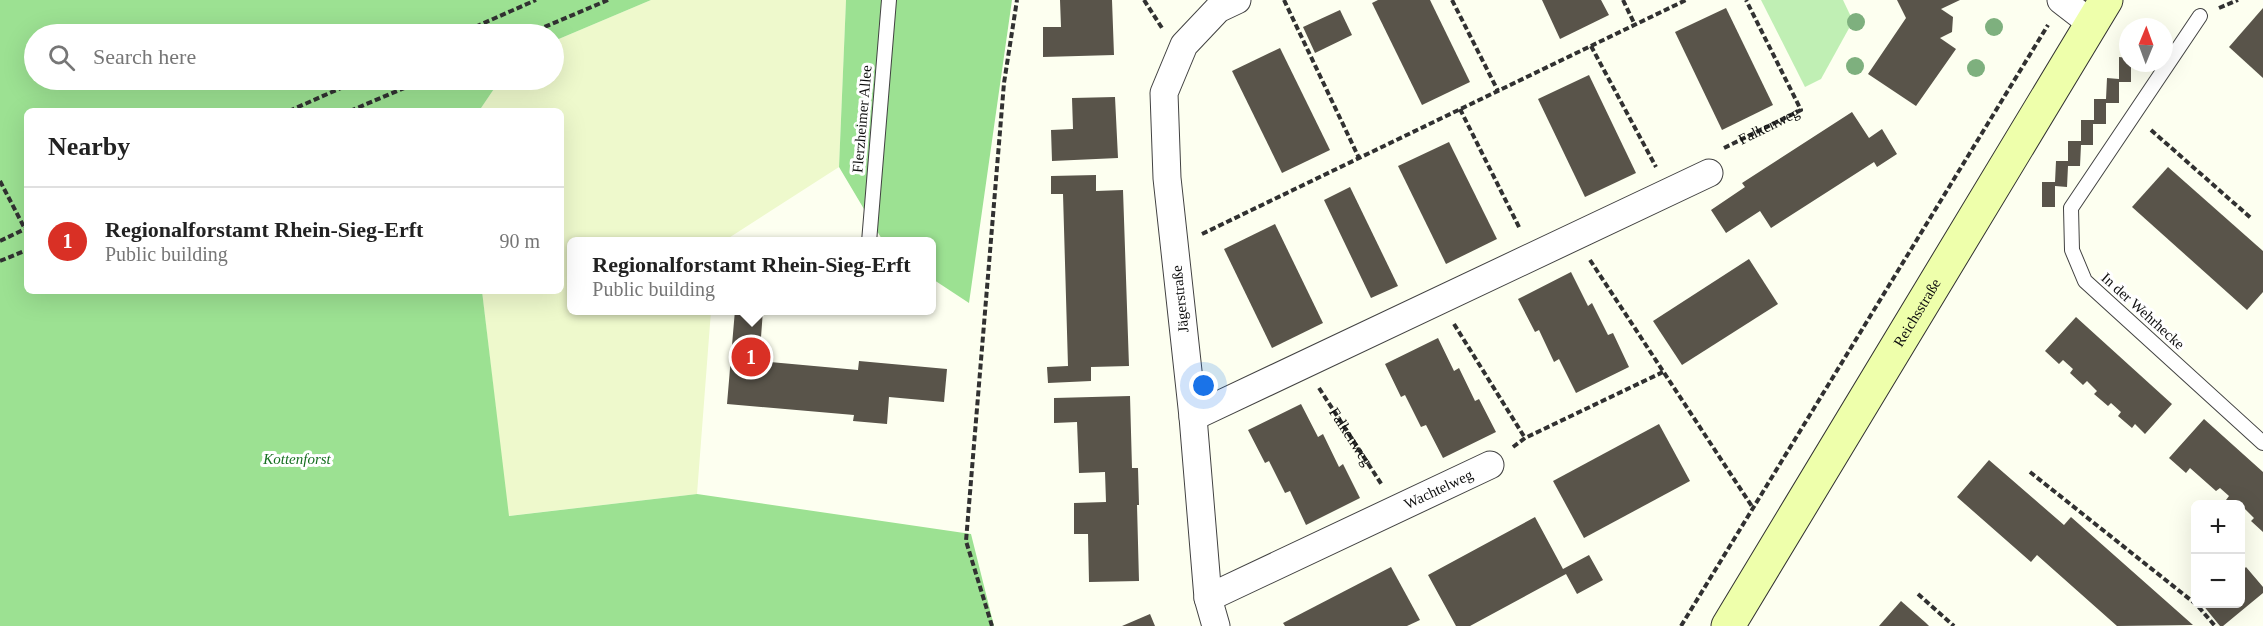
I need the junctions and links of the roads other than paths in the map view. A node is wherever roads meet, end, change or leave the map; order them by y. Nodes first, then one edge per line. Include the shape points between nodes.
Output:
1 (889, 0) edge
2 (1237, 0) edge
3 (2062, 1) edge
4 (2099, 12) edge
5 (2200, 16) dead end
6 (1709, 173) road end
7 (868, 237) edge
8 (1193, 417) junction
9 (2263, 443) edge
10 (1490, 465) road end
11 (1208, 597) junction
12 (1216, 626) edge
13 (1728, 626) edge

1 - 7 lane, Flerzheimer Allee
2 - 8 street, Jägerstraße via 1218,9 1184,45 1164,93 1167,178
3 - 4 street
4 - 13 main road, Reichsstraße
5 - 9 lane, In der Wehrhecke via 2071,208 2072,250 2085,281
6 - 8 street
8 - 11 street, Jägerstraße
10 - 11 street, Wachtelweg
11 - 12 street, Jägerstraße

